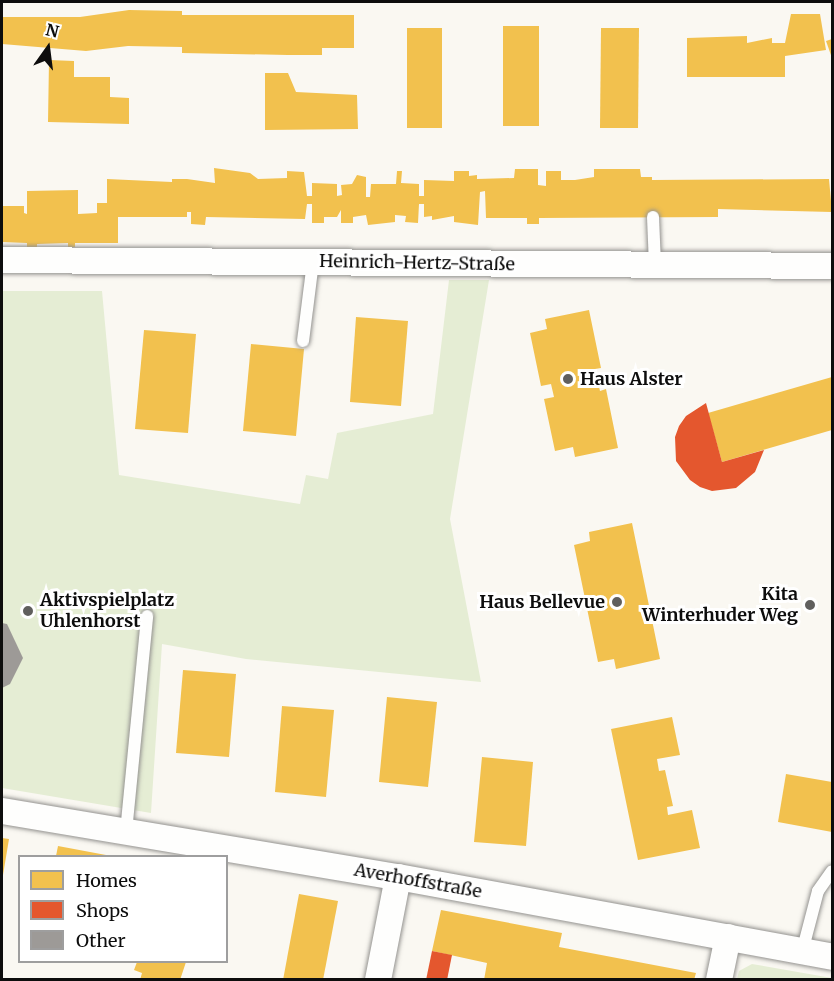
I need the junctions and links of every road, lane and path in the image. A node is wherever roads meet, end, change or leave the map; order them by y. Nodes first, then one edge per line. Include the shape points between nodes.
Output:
1 (653, 217) dead end
2 (2, 260) edge
3 (313, 262) junction
4 (654, 265) junction
5 (832, 266) edge
6 (303, 341) dead end
7 (147, 616) dead end
8 (2, 811) edge
9 (126, 832) junction
10 (832, 871) edge
11 (398, 877) junction
12 (728, 937) junction
13 (802, 952) junction
14 (832, 957) edge
15 (378, 980) edge
16 (719, 980) edge

1 - 4 lane
2 - 3 street, Heinrich-Hertz-Straße
3 - 4 street, Heinrich-Hertz-Straße
3 - 6 lane
4 - 5 street, Heinrich-Hertz-Straße
7 - 9 lane
8 - 9 street, Averhoffstraße
9 - 11 street, Averhoffstraße
10 - 13 lane via 818,891
11 - 12 street, Averhoffstraße
11 - 15 street
12 - 13 street, Averhoffstraße
12 - 16 street
13 - 14 street, Averhoffstraße

